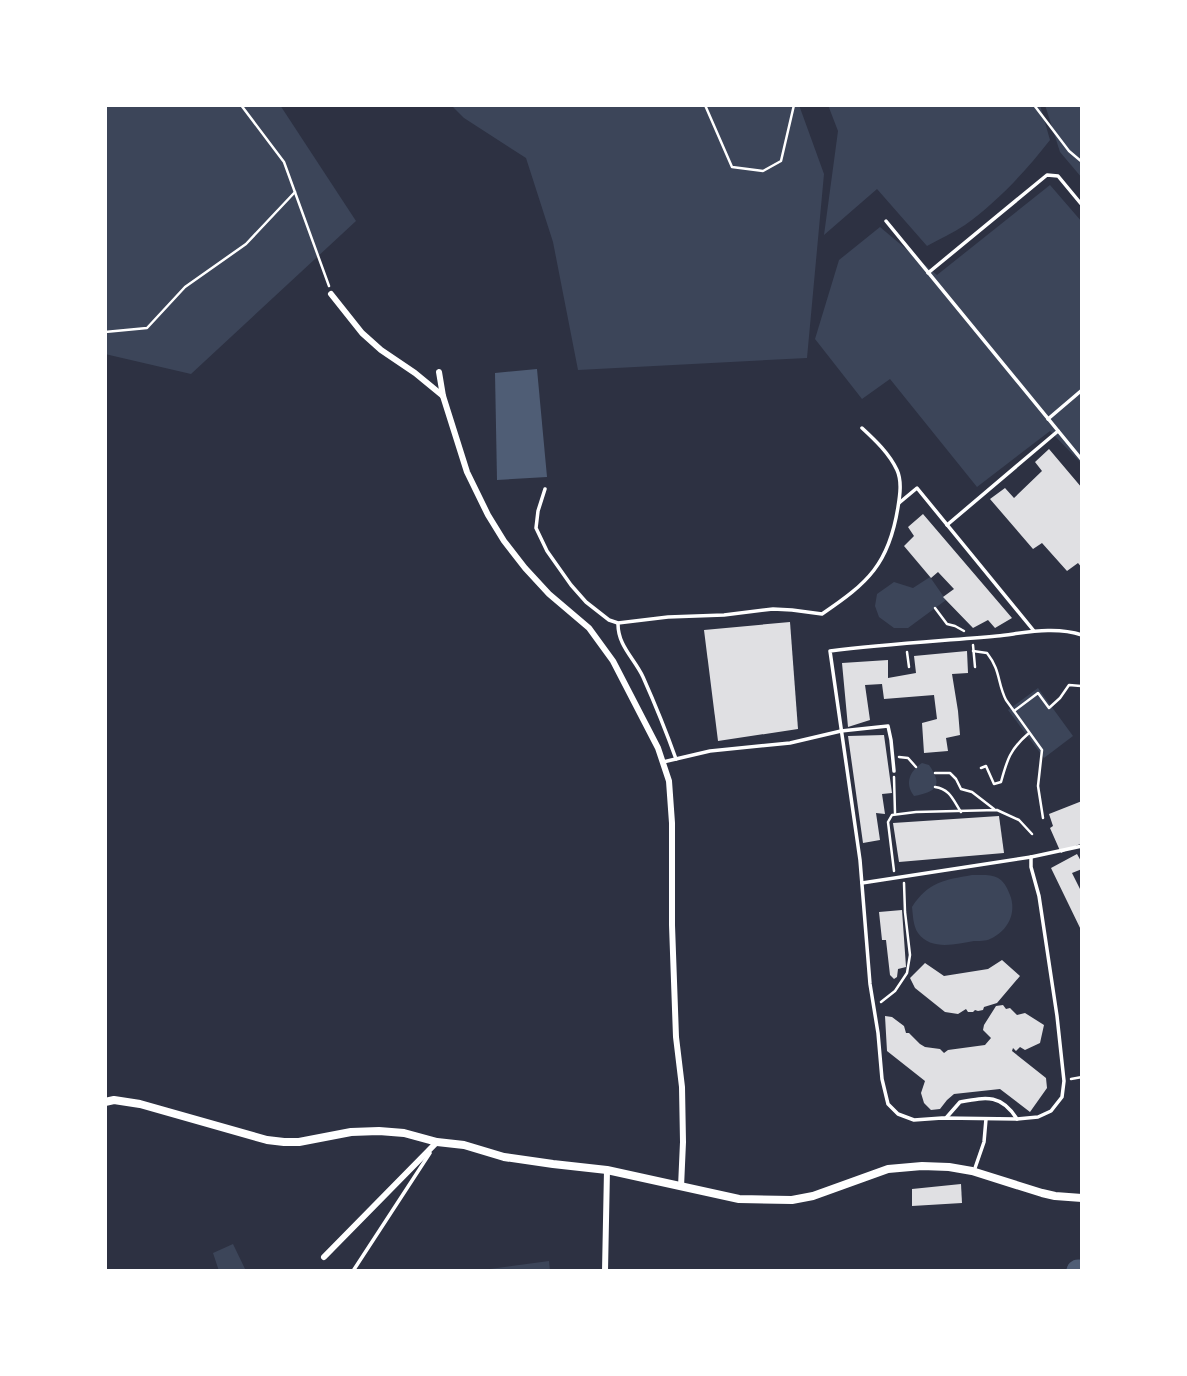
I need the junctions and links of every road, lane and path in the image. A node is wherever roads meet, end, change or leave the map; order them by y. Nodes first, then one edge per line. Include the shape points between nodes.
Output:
1 (241, 105) edge
2 (705, 105) edge
3 (793, 105) edge
4 (1034, 105) edge
5 (1082, 162) edge
6 (295, 192) junction
7 (1082, 205) edge
8 (886, 222) dead end
9 (928, 273) junction
10 (331, 293) joint
11 (105, 332) edge
12 (439, 372) dead end
13 (1082, 390) edge
14 (443, 396) junction
15 (1048, 419) junction
16 (862, 428) dead end
17 (1058, 431) junction
18 (1082, 460) edge
19 (545, 489) dead end
20 (899, 503) junction
21 (947, 525) junction
22 (935, 608) dead end
23 (618, 623) junction
24 (1034, 631) junction
25 (1082, 635) edge
26 (972, 637) junction
27 (906, 643) junction
28 (974, 651) junction
29 (909, 667) dead end
30 (975, 667) dead end
31 (1082, 684) edge
32 (1014, 711) junction
33 (841, 731) junction
34 (1030, 732) junction
35 (893, 756) junction
36 (676, 759) junction
37 (663, 762) junction
38 (916, 767) dead end
39 (981, 768) dead end
40 (894, 771) joint
41 (935, 773) dead end
42 (936, 787) dead end
43 (995, 810) junction
44 (961, 811) junction
45 (895, 814) junction
46 (1043, 818) dead end
47 (1032, 834) dead end
48 (1082, 846) edge
49 (1031, 857) junction
50 (904, 876) junction
51 (895, 878) junction
52 (862, 883) junction
53 (874, 1006) junction
54 (105, 1102) edge
55 (946, 1118) junction
56 (986, 1119) junction
57 (1017, 1119) junction
58 (437, 1142) junction
59 (607, 1170) junction
60 (974, 1171) junction
61 (681, 1187) junction
62 (1082, 1198) edge
63 (324, 1257) dead end
64 (353, 1271) edge
65 (605, 1271) edge

1 - 6 path via 284,162
2 - 3 path via 732,167 763,171 781,161
4 - 5 path
6 - 10 path
6 - 11 path via 246,244 185,288 146,328
7 - 9 lane via 1058,176 1047,175
8 - 9 lane
9 - 15 lane
10 - 14 street via 381,351
12 - 14 street
13 - 15 lane
14 - 37 street via 467,472 488,515 525,568 589,628 605,650
15 - 17 lane
16 - 20 lane via 897,470
17 - 18 lane
17 - 21 lane
19 - 23 lane via 536,528 547,551 586,602
20 - 21 lane via 917,488
20 - 23 lane via 892,540 877,567 863,584 822,614 773,609
21 - 24 lane
22 - 26 path via 947,624
23 - 36 lane via 618,635 641,674
24 - 25 lane via 1068,630
24 - 26 lane
26 - 27 lane
26 - 28 path
27 - 29 path
27 - 33 lane via 830,651
28 - 30 path
28 - 32 path via 987,653 996,665 1003,694
31 - 32 path via 1069,685 1048,708 1038,692
32 - 34 path
33 - 35 lane via 888,726
33 - 36 lane
33 - 52 lane
34 - 39 path via 1007,758 1001,782 994,784 986,766
34 - 46 path via 1042,750 1038,786
35 - 38 path via 908,758
35 - 40 lane
36 - 37 lane
37 - 61 street via 672,823
40 - 45 path
41 - 43 path via 950,773 961,789
42 - 44 path via 951,794
43 - 44 path
43 - 47 path via 1019,820
44 - 45 path
45 - 51 path via 888,822
48 - 49 lane
49 - 50 lane
49 - 57 lane via 1064,1081 1062,1097 1051,1111
50 - 51 lane
50 - 53 path via 910,955 907,973 895,991
51 - 52 lane
52 - 53 lane
53 - 55 lane via 888,1104 914,1120
54 - 58 street via 140,1104 267,1140 299,1142 379,1131
55 - 56 lane
55 - 57 lane via 960,1102 976,1099 1009,1106
56 - 57 lane
56 - 60 lane
58 - 59 street via 504,1157
58 - 63 street
58 - 64 lane
59 - 61 street
59 - 65 street
60 - 61 street via 922,1166 888,1170 792,1200 739,1199
60 - 62 street via 1042,1193

